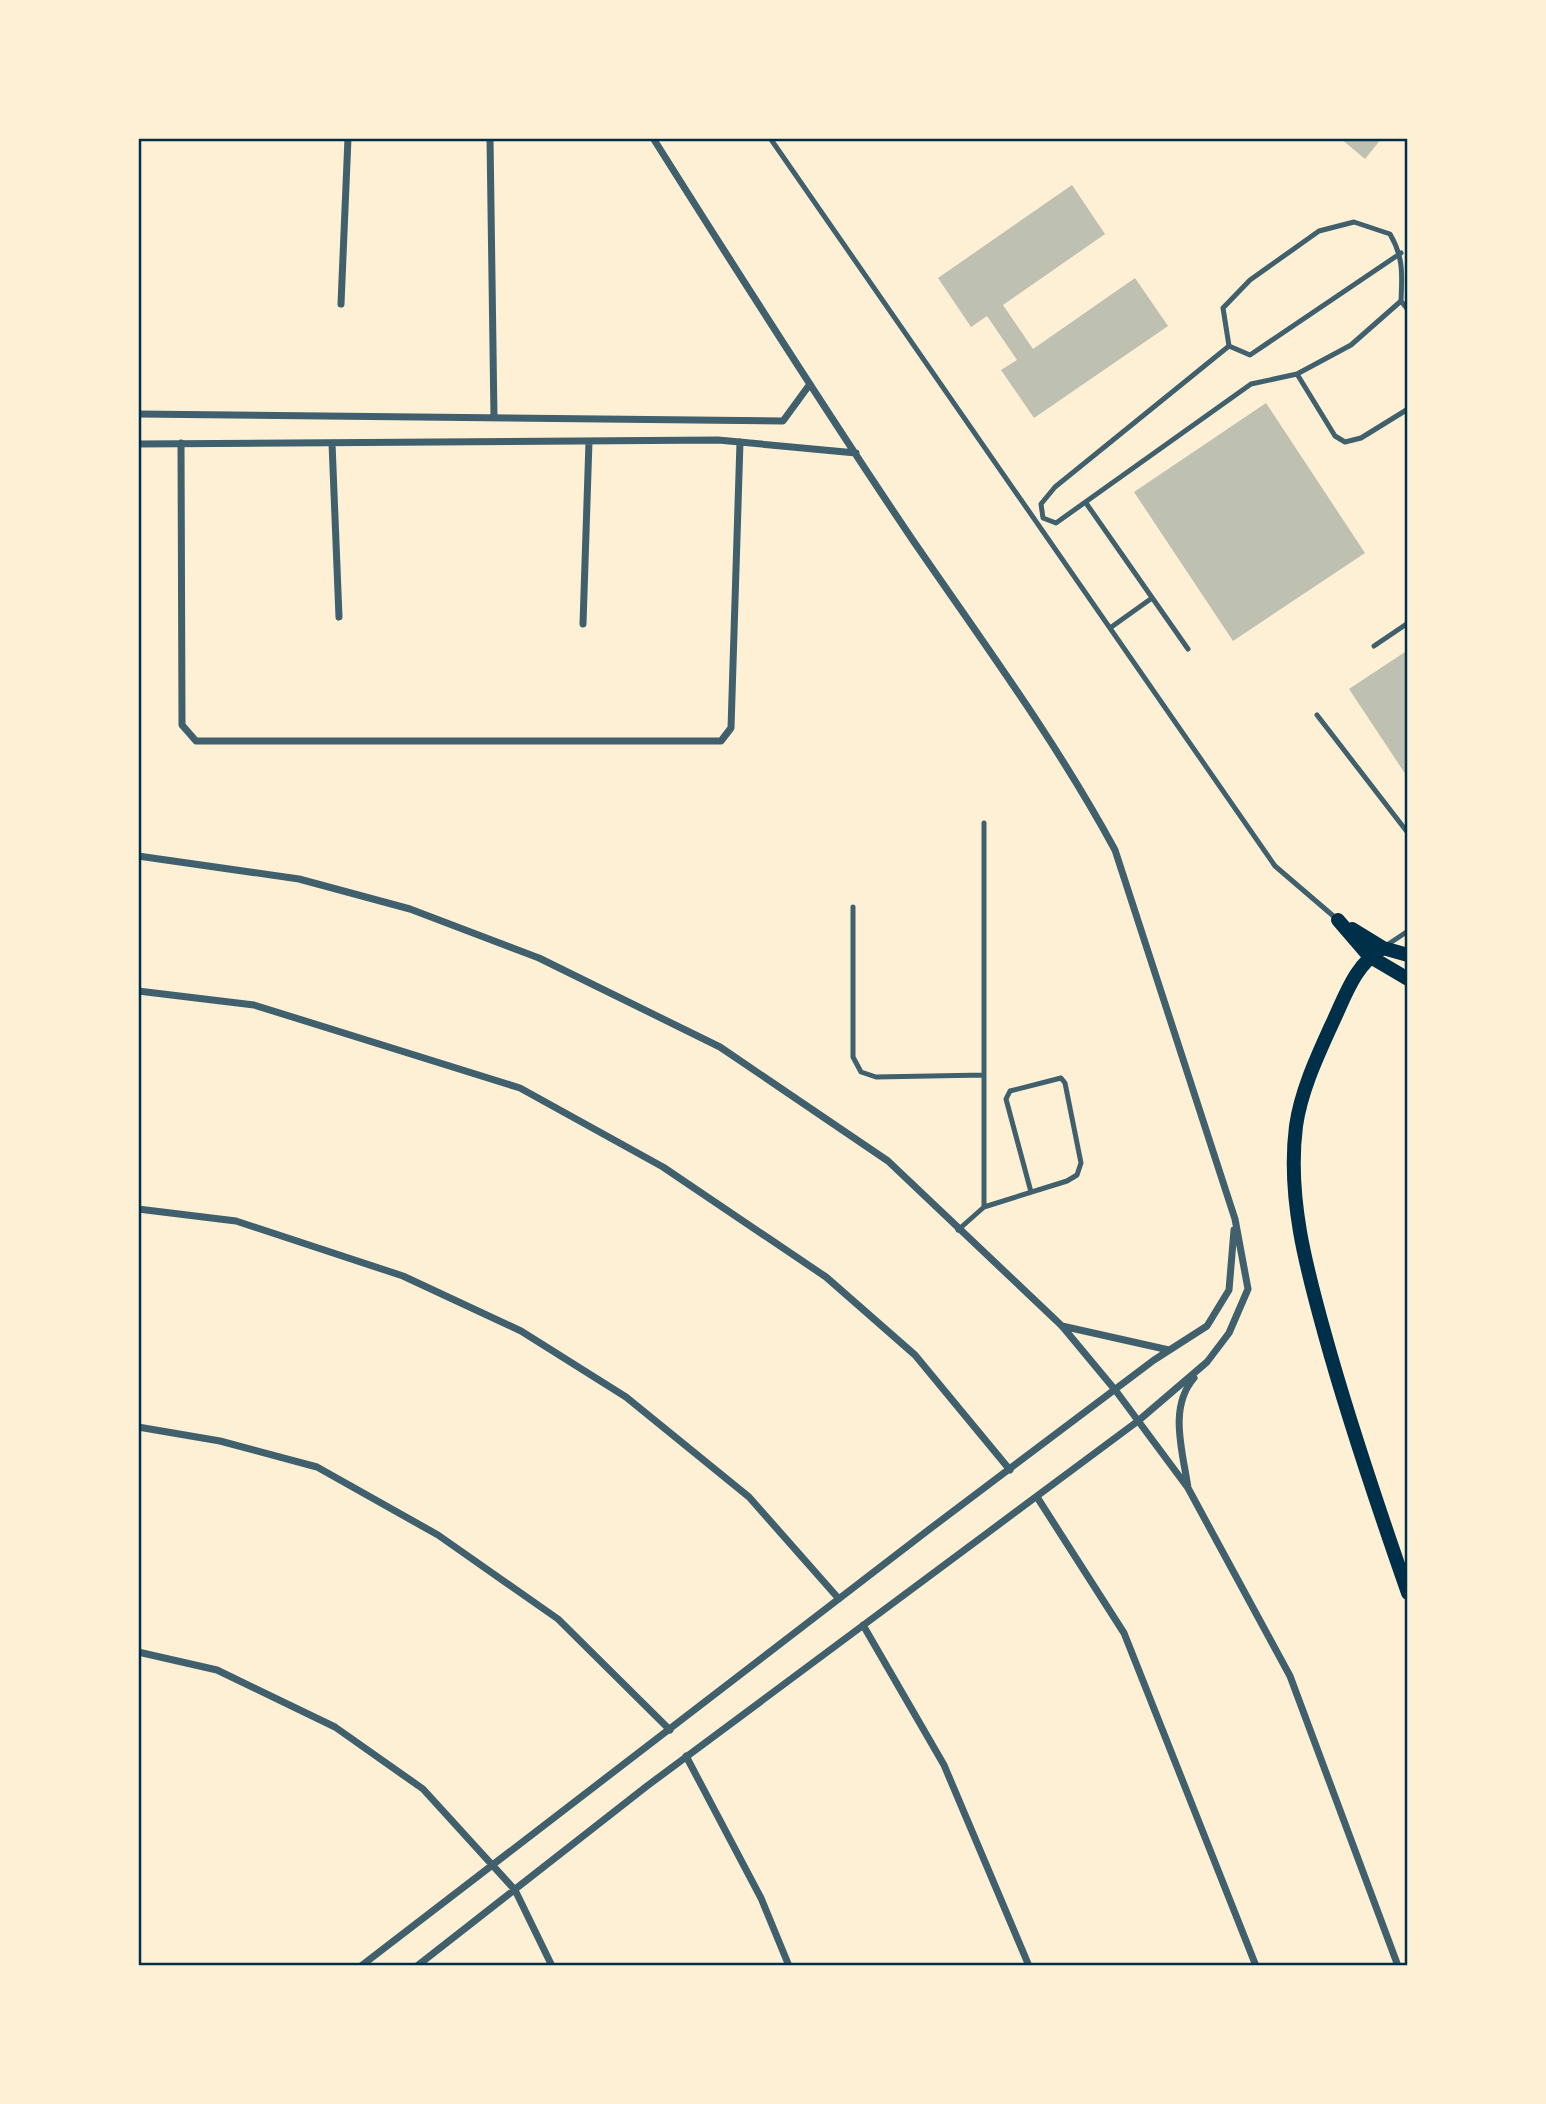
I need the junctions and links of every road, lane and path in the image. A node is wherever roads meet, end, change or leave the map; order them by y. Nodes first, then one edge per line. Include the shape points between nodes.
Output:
1 (348, 138) edge
2 (491, 138) edge
3 (653, 138) edge
4 (770, 138) edge
5 (1401, 253) junction
6 (1401, 301) junction
7 (341, 304) dead end
8 (1408, 310) edge
9 (1229, 346) junction
10 (1297, 374) junction
11 (810, 384) junction
12 (1408, 409) edge
13 (138, 414) edge
14 (494, 418) junction
15 (589, 441) junction
16 (740, 442) junction
17 (181, 443) junction
18 (332, 443) junction
19 (138, 444) edge
20 (856, 453) junction
21 (1041, 503) junction
22 (1086, 503) junction
23 (1030, 513) junction
24 (1056, 523) junction
25 (1043, 532) junction
26 (1152, 598) junction
27 (339, 617) dead end
28 (1408, 623) edge
29 (583, 624) dead end
30 (1110, 628) junction
31 (1374, 646) dead end
32 (1188, 649) dead end
33 (1317, 715) dead end
34 (984, 823) dead end
35 (1408, 833) edge
36 (138, 856) edge
37 (853, 907) dead end
38 (1338, 920) junction
39 (1408, 931) edge
40 (1382, 948) junction
41 (1408, 955) edge
42 (1369, 956) junction
43 (1408, 979) edge
44 (138, 992) edge
45 (984, 1075) junction
46 (1031, 1192) junction
47 (984, 1207) junction
48 (138, 1209) edge
49 (1234, 1219) junction
50 (958, 1230) junction
51 (1062, 1326) junction
52 (1169, 1350) junction
53 (1207, 1362) junction
54 (1116, 1391) junction
55 (1138, 1421) junction
56 (138, 1427) edge
57 (1010, 1470) junction
58 (1188, 1488) junction
59 (1037, 1497) junction
60 (1408, 1593) edge
61 (839, 1599) junction
62 (863, 1625) junction
63 (138, 1652) edge
64 (670, 1730) junction
65 (687, 1756) junction
66 (493, 1867) junction
67 (515, 1891) junction
68 (361, 1966) edge
69 (417, 1966) edge
70 (552, 1966) edge
71 (789, 1966) edge
72 (1029, 1966) edge
73 (1256, 1966) edge
74 (1398, 1966) edge

1 - 7 street
2 - 14 street
3 - 11 street
4 - 23 lane
5 - 6 lane
5 - 9 lane via 1250,355
5 - 9 lane via 1390,234 1354,222 1320,231 1250,280 1223,308
6 - 8 lane
6 - 10 lane via 1351,345
9 - 21 lane
10 - 12 lane via 1335,436 1345,442 1361,438
10 - 22 lane via 1251,384
11 - 14 street via 783,421
11 - 20 street
13 - 14 street
15 - 16 street
15 - 18 street
15 - 29 street
16 - 17 street via 731,728 721,741 197,741 182,725
16 - 20 street
17 - 18 street
17 - 19 street
18 - 27 street
20 - 49 street via 1008,679 1115,850
21 - 23 lane
21 - 24 lane via 1043,518
22 - 24 lane
22 - 26 lane
23 - 25 lane
24 - 25 lane
25 - 30 lane
26 - 30 lane
26 - 32 lane
28 - 31 lane
30 - 38 lane via 1275,866
33 - 35 lane
34 - 45 lane
36 - 50 street via 299,879 410,909 539,958 720,1047 888,1161
37 - 45 lane via 853,1057 861,1072 876,1077
38 - 40 main road
38 - 42 main road
39 - 40 lane
40 - 41 main road
40 - 42 main road
42 - 43 main road
42 - 60 main road via 1356,973 1314,1064 1297,1125 1294,1189 1306,1264 1351,1431
44 - 57 street via 254,1005 507,1084 663,1167 836,1286 915,1355
45 - 47 lane
46 - 46 lane via 1006,1099 1010,1091 1061,1078 1081,1163 1077,1175 1067,1181
46 - 47 lane
47 - 50 lane
48 - 61 street via 236,1221 403,1276 521,1331 626,1398 749,1497
49 - 52 street via 1228,1290 1207,1326
49 - 53 street via 1248,1289 1229,1333
50 - 51 street
51 - 52 street
51 - 54 street
52 - 54 street
53 - 55 street
53 - 58 street via 1186,1387 1178,1417
54 - 55 street
54 - 57 street
55 - 58 street
55 - 59 street
56 - 64 street via 220,1441 317,1467 438,1535 558,1619
57 - 61 street
58 - 74 street via 1290,1676
59 - 62 street
59 - 73 street via 1124,1633
61 - 64 street
62 - 65 street
62 - 72 street via 944,1765
63 - 66 street via 217,1671 335,1727 423,1789
64 - 66 street
65 - 67 street
65 - 71 street via 761,1898
66 - 67 street
66 - 68 street
67 - 69 street
67 - 70 street

